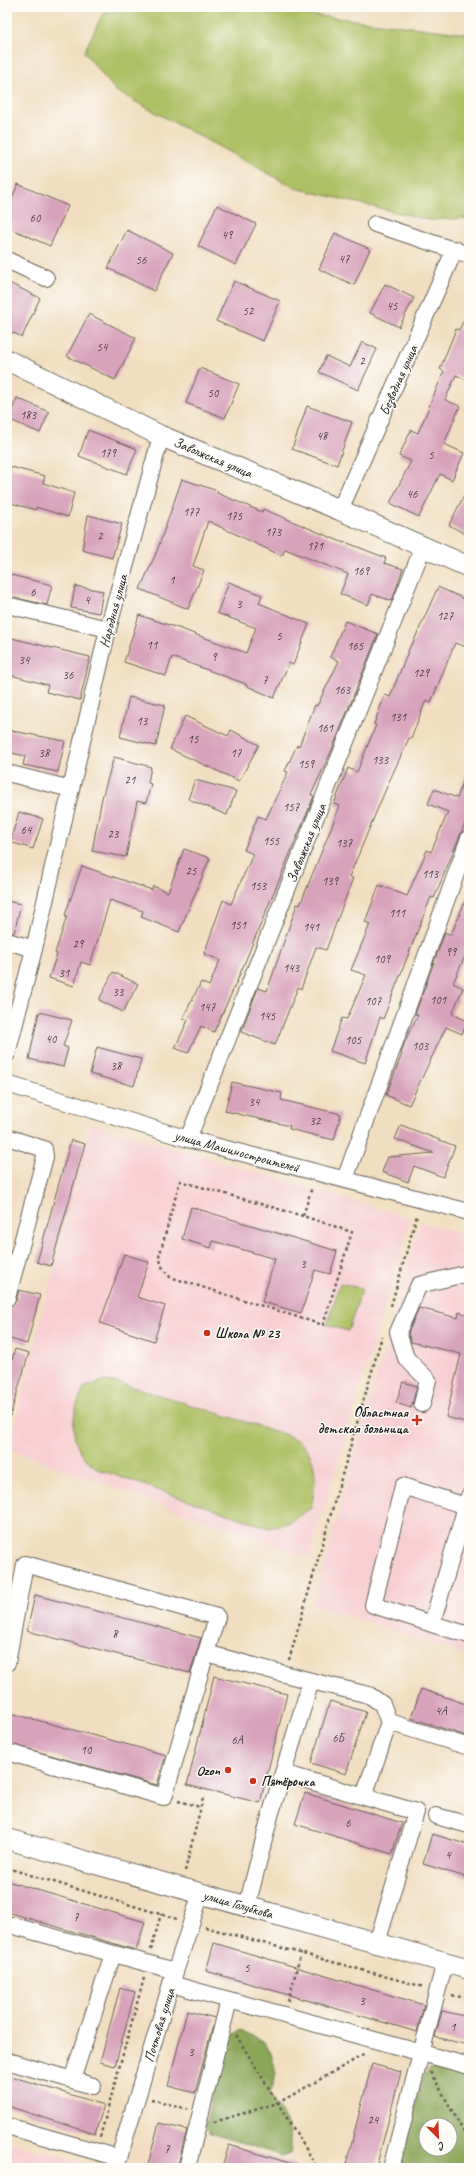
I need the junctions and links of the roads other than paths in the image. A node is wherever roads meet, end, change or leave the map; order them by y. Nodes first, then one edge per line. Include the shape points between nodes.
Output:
1 (375, 224) dead end
2 (462, 252) edge
3 (7, 260) edge
4 (46, 278) dead end
5 (7, 360) edge
6 (161, 436) junction
7 (340, 510) junction
8 (423, 547) junction
9 (469, 567) edge
10 (7, 605) edge
11 (108, 629) junction
12 (7, 773) edge
13 (71, 789) junction
14 (469, 838) edge
15 (7, 942) edge
16 (34, 949) junction
17 (7, 1054) edge
18 (7, 1084) edge
19 (7, 1137) edge
20 (188, 1139) junction
21 (345, 1179) junction
22 (469, 1212) edge
23 (469, 1273) edge
24 (7, 1298) edge
25 (422, 1404) dead end
26 (468, 1501) edge
27 (432, 1624) junction
28 (469, 1635) edge
29 (206, 1653) junction
30 (7, 1663) edge
31 (310, 1681) junction
32 (389, 1722) junction
33 (469, 1747) edge
34 (7, 1752) edge
35 (282, 1773) junction
36 (364, 1796) junction
37 (436, 1816) dead end
38 (469, 1825) edge
39 (7, 1838) edge
40 (201, 1893) junction
41 (247, 1906) junction
42 (7, 1924) edge
43 (377, 1943) junction
44 (113, 1954) junction
45 (445, 1962) junction
46 (469, 1969) edge
47 (173, 1977) junction
48 (229, 2000) junction
49 (422, 2053) junction
50 (7, 2061) edge
51 (469, 2066) edge
52 (72, 2080) junction
53 (93, 2086) dead end
54 (7, 2126) edge
55 (118, 2163) edge
56 (187, 2168) edge
57 (390, 2168) edge

1 - 2 street
2 - 7 street, Безводная улица
3 - 4 street
5 - 6 main road, Заволжская улица
6 - 7 main road, Заволжская улица
6 - 11 street, Народная улица
7 - 8 main road, Заволжская улица
8 - 9 main road, Заволжская улица
8 - 20 street, Заволжская улица
10 - 11 street
11 - 13 street, Народная улица
12 - 13 street
13 - 16 street, Народная улица
14 - 21 street
15 - 16 street
16 - 17 street, Народная улица
18 - 20 street, улица Машиностроителей
19 - 24 street via 39,1146 44,1149 45,1157
20 - 21 street, улица Машиностроителей
21 - 22 street, улица Машиностроителей
23 - 25 street via 419,1285 398,1332 406,1358 428,1380
26 - 27 street
26 - 27 street via 403,1486 373,1605
27 - 28 street
29 - 30 street via 217,1617 25,1564
29 - 31 street
29 - 34 street via 164,1797
31 - 32 street via 369,1695 382,1704
31 - 35 street
32 - 33 street
32 - 36 street
35 - 36 street
35 - 41 street
36 - 43 street via 416,1812
37 - 38 street
39 - 40 main road, улица Голубкова
40 - 41 main road, улица Голубкова
40 - 47 street, Почтовая улица
41 - 43 main road, улица Голубкова
42 - 44 street
43 - 45 main road, улица Голубкова
44 - 47 street via 148,1964
44 - 52 street
45 - 46 main road, улица Голубкова
45 - 49 street
47 - 48 street
47 - 55 street, Почтовая улица
48 - 49 street
48 - 56 street
49 - 51 street
49 - 57 street
50 - 52 street
52 - 53 street
54 - 55 street, Почтовая улица via 96,2152

